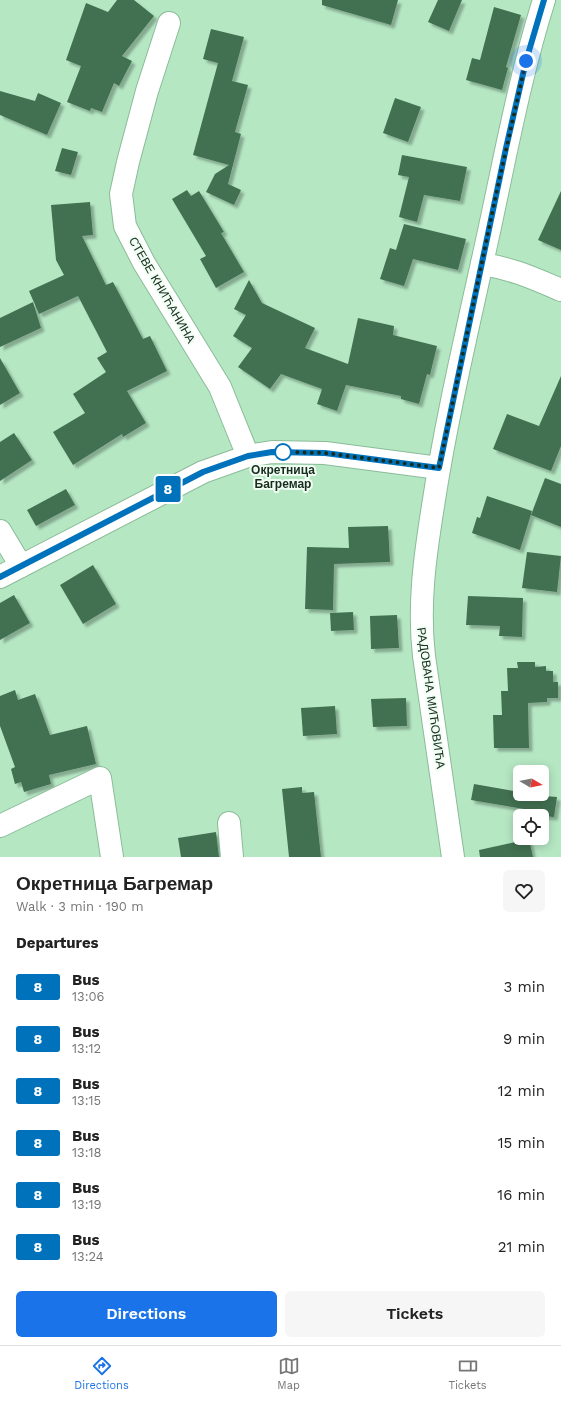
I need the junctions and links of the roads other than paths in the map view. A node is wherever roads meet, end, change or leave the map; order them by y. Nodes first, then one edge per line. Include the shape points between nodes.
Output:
1 (544, 0) edge
2 (169, 23) dead end
3 (482, 264) junction
4 (561, 290) edge
5 (248, 456) junction
6 (439, 468) junction
7 (0, 531) edge
8 (22, 566) junction
9 (0, 577) edge
10 (229, 823) dead end
11 (0, 826) edge
12 (112, 857) edge
13 (232, 857) edge
14 (453, 857) edge

1 - 3 street, РАДОВАНА МИЋОВИЋА via 518,94
2 - 5 street, СТЕВЕ КНИЋАНИНА via 128,162 122,194 125,226 144,263 220,387
3 - 4 street via 520,272
3 - 6 street, РАДОВАНА МИЋОВИЋА
5 - 6 street via 272,452 325,453
5 - 8 street via 196,475
6 - 14 street, РАДОВАНА МИЋОВИЋА via 423,571 420,626
7 - 8 street
8 - 9 street
10 - 13 street
11 - 12 street via 100,778

